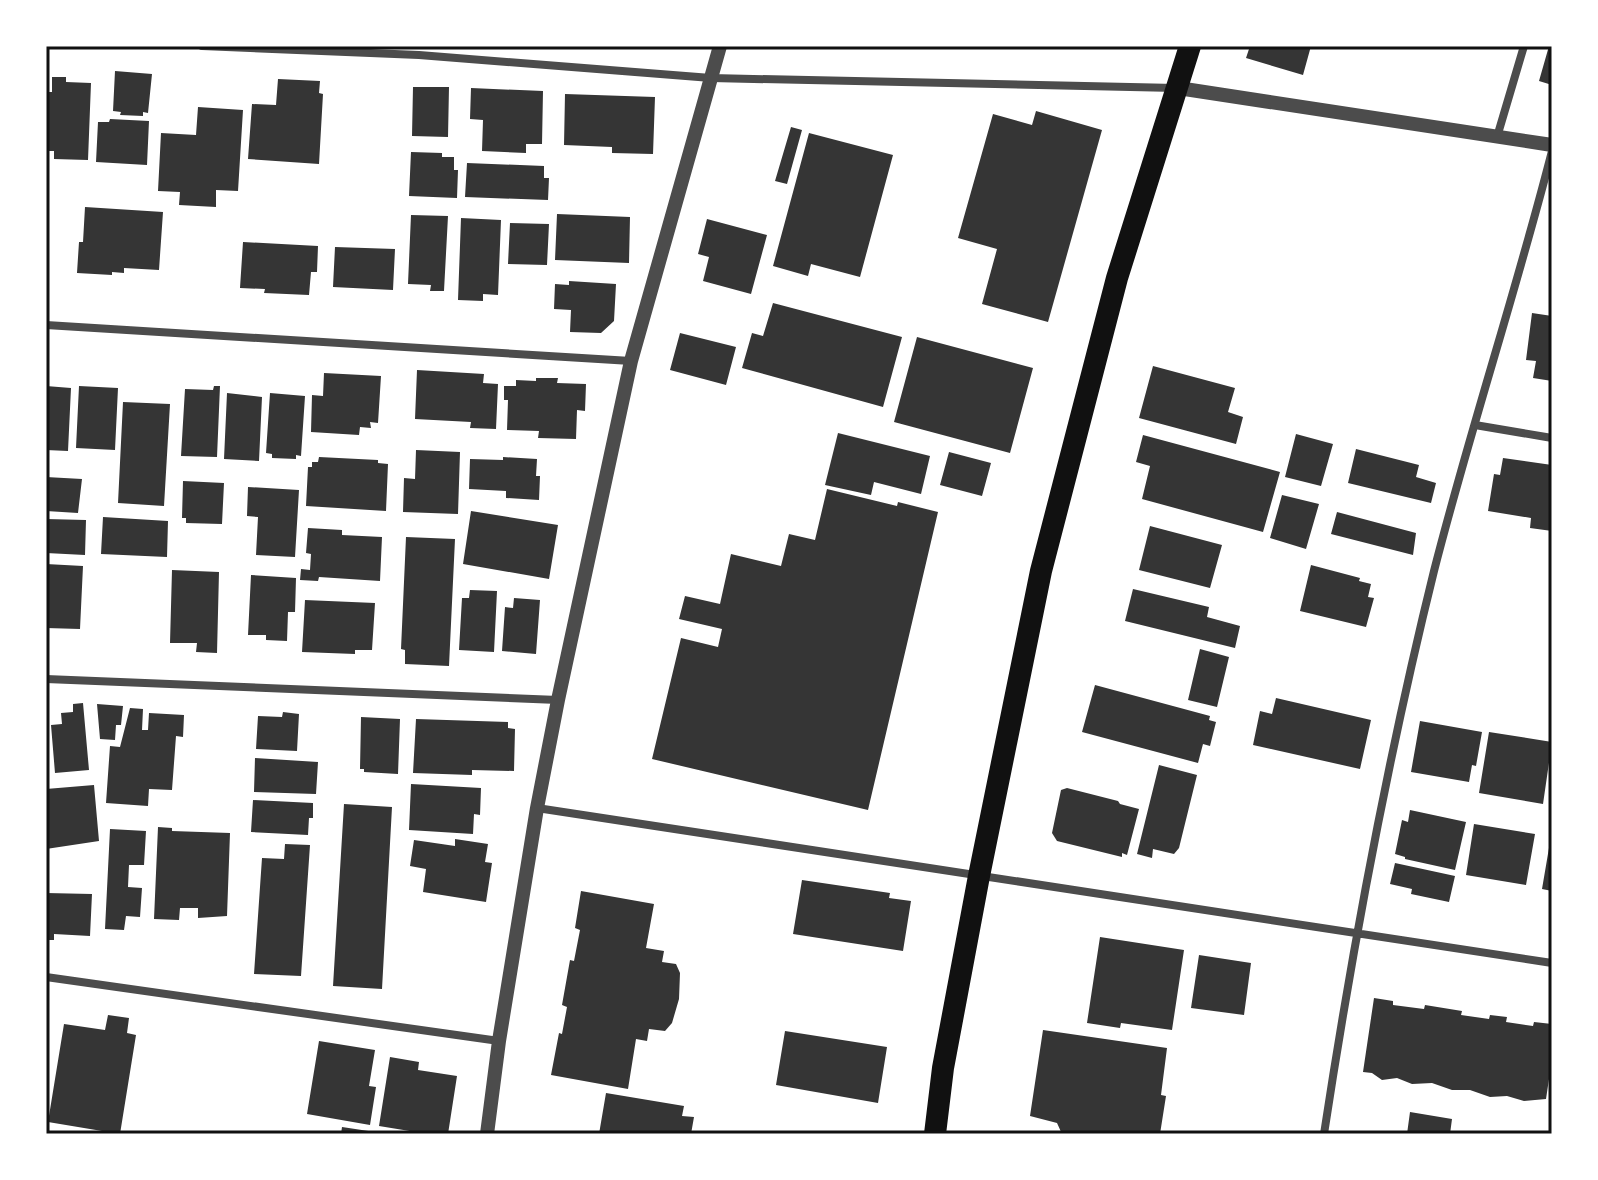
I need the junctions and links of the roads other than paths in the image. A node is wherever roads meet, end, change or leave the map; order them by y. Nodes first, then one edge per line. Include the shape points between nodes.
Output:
1 (202, 46) edge
2 (720, 46) edge
3 (1190, 46) edge
4 (1524, 46) edge
5 (420, 50) edge
6 (711, 78) junction
7 (1178, 88) junction
8 (1497, 137) junction
9 (1552, 145) edge
10 (1552, 151) edge
11 (46, 325) edge
12 (631, 361) junction
13 (1475, 425) junction
14 (1552, 438) edge
15 (46, 679) edge
16 (558, 700) junction
17 (537, 808) junction
18 (979, 876) junction
19 (1355, 934) junction
20 (1552, 963) edge
21 (46, 977) edge
22 (499, 1041) junction
23 (487, 1134) edge
24 (935, 1134) edge
25 (1324, 1134) edge

1 - 5 street
2 - 6 street
3 - 7 highway
4 - 8 street
5 - 6 street
6 - 7 street
6 - 12 street
7 - 8 street
7 - 18 highway via 1117,278 1041,571
8 - 9 street
10 - 13 street
11 - 12 street
12 - 16 street
13 - 14 street
13 - 19 street via 1435,570
15 - 16 street
16 - 17 street
17 - 18 street
17 - 22 street
18 - 19 street
18 - 24 highway
19 - 20 street
19 - 25 street
21 - 22 street
22 - 23 street

